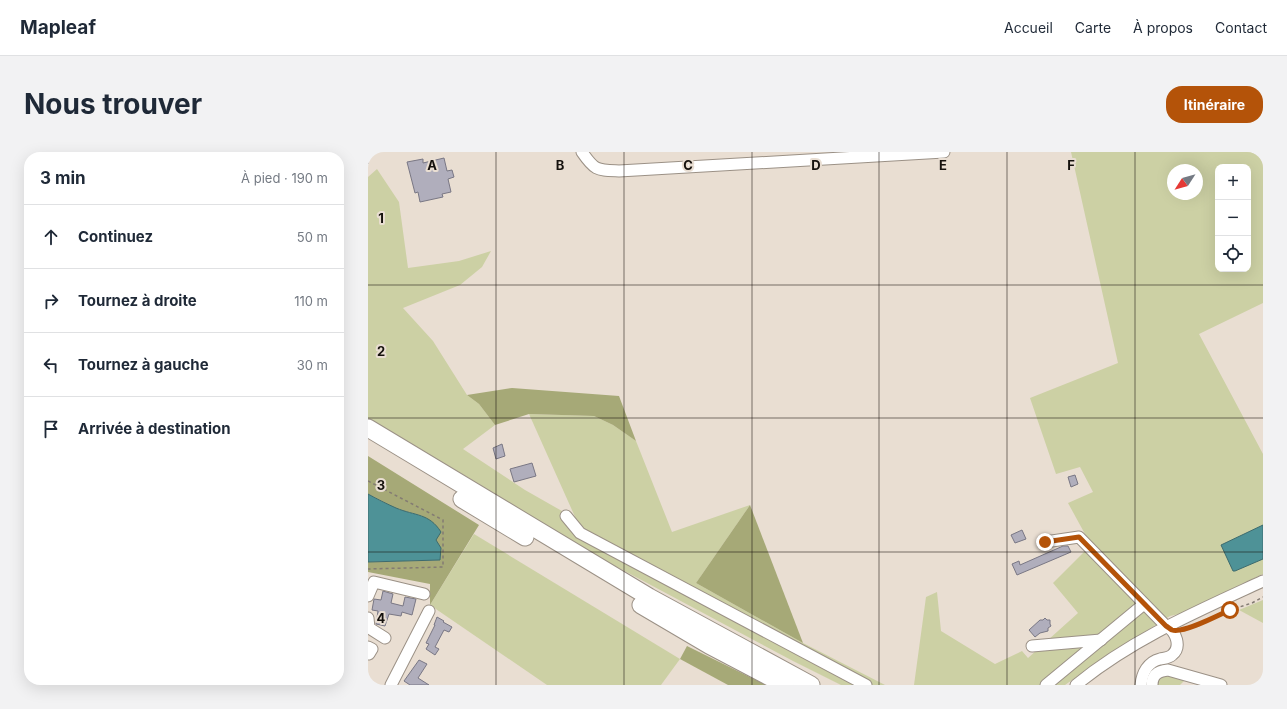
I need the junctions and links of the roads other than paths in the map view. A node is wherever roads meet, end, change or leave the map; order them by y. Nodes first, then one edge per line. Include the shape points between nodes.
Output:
1 (582, 152) edge
2 (944, 152) edge
3 (368, 428) edge
4 (368, 442) edge
5 (566, 516) dead end
6 (1045, 542) dead end
7 (1263, 581) edge
8 (424, 594) dead end
9 (368, 596) edge
10 (1144, 604) junction
11 (429, 611) dead end
12 (368, 618) edge
13 (1169, 628) junction
14 (385, 638) dead end
15 (1101, 640) junction
16 (1032, 646) dead end
17 (1199, 679) junction
18 (391, 685) edge
19 (785, 685) edge
20 (811, 685) edge
21 (866, 685) edge
22 (1046, 685) edge
23 (1076, 685) edge
24 (1141, 685) edge
25 (1152, 685) edge
26 (1187, 685) edge
27 (1221, 685) edge

1 - 2 street via 591,165 600,171 619,171
3 - 20 highway via 649,597
4 - 19 highway via 642,606
5 - 21 street via 580,532
6 - 10 street via 1079,537
7 - 13 street
8 - 9 street via 374,582
10 - 13 street
10 - 15 street
11 - 18 street
12 - 14 street via 369,628
13 - 23 street via 1111,658
13 - 24 street via 1178,648 1169,658 1155,660 1150,664 1141,678
15 - 16 street
15 - 22 street
17 - 25 street via 1168,670 1159,671 1153,677
17 - 26 street
17 - 27 street

